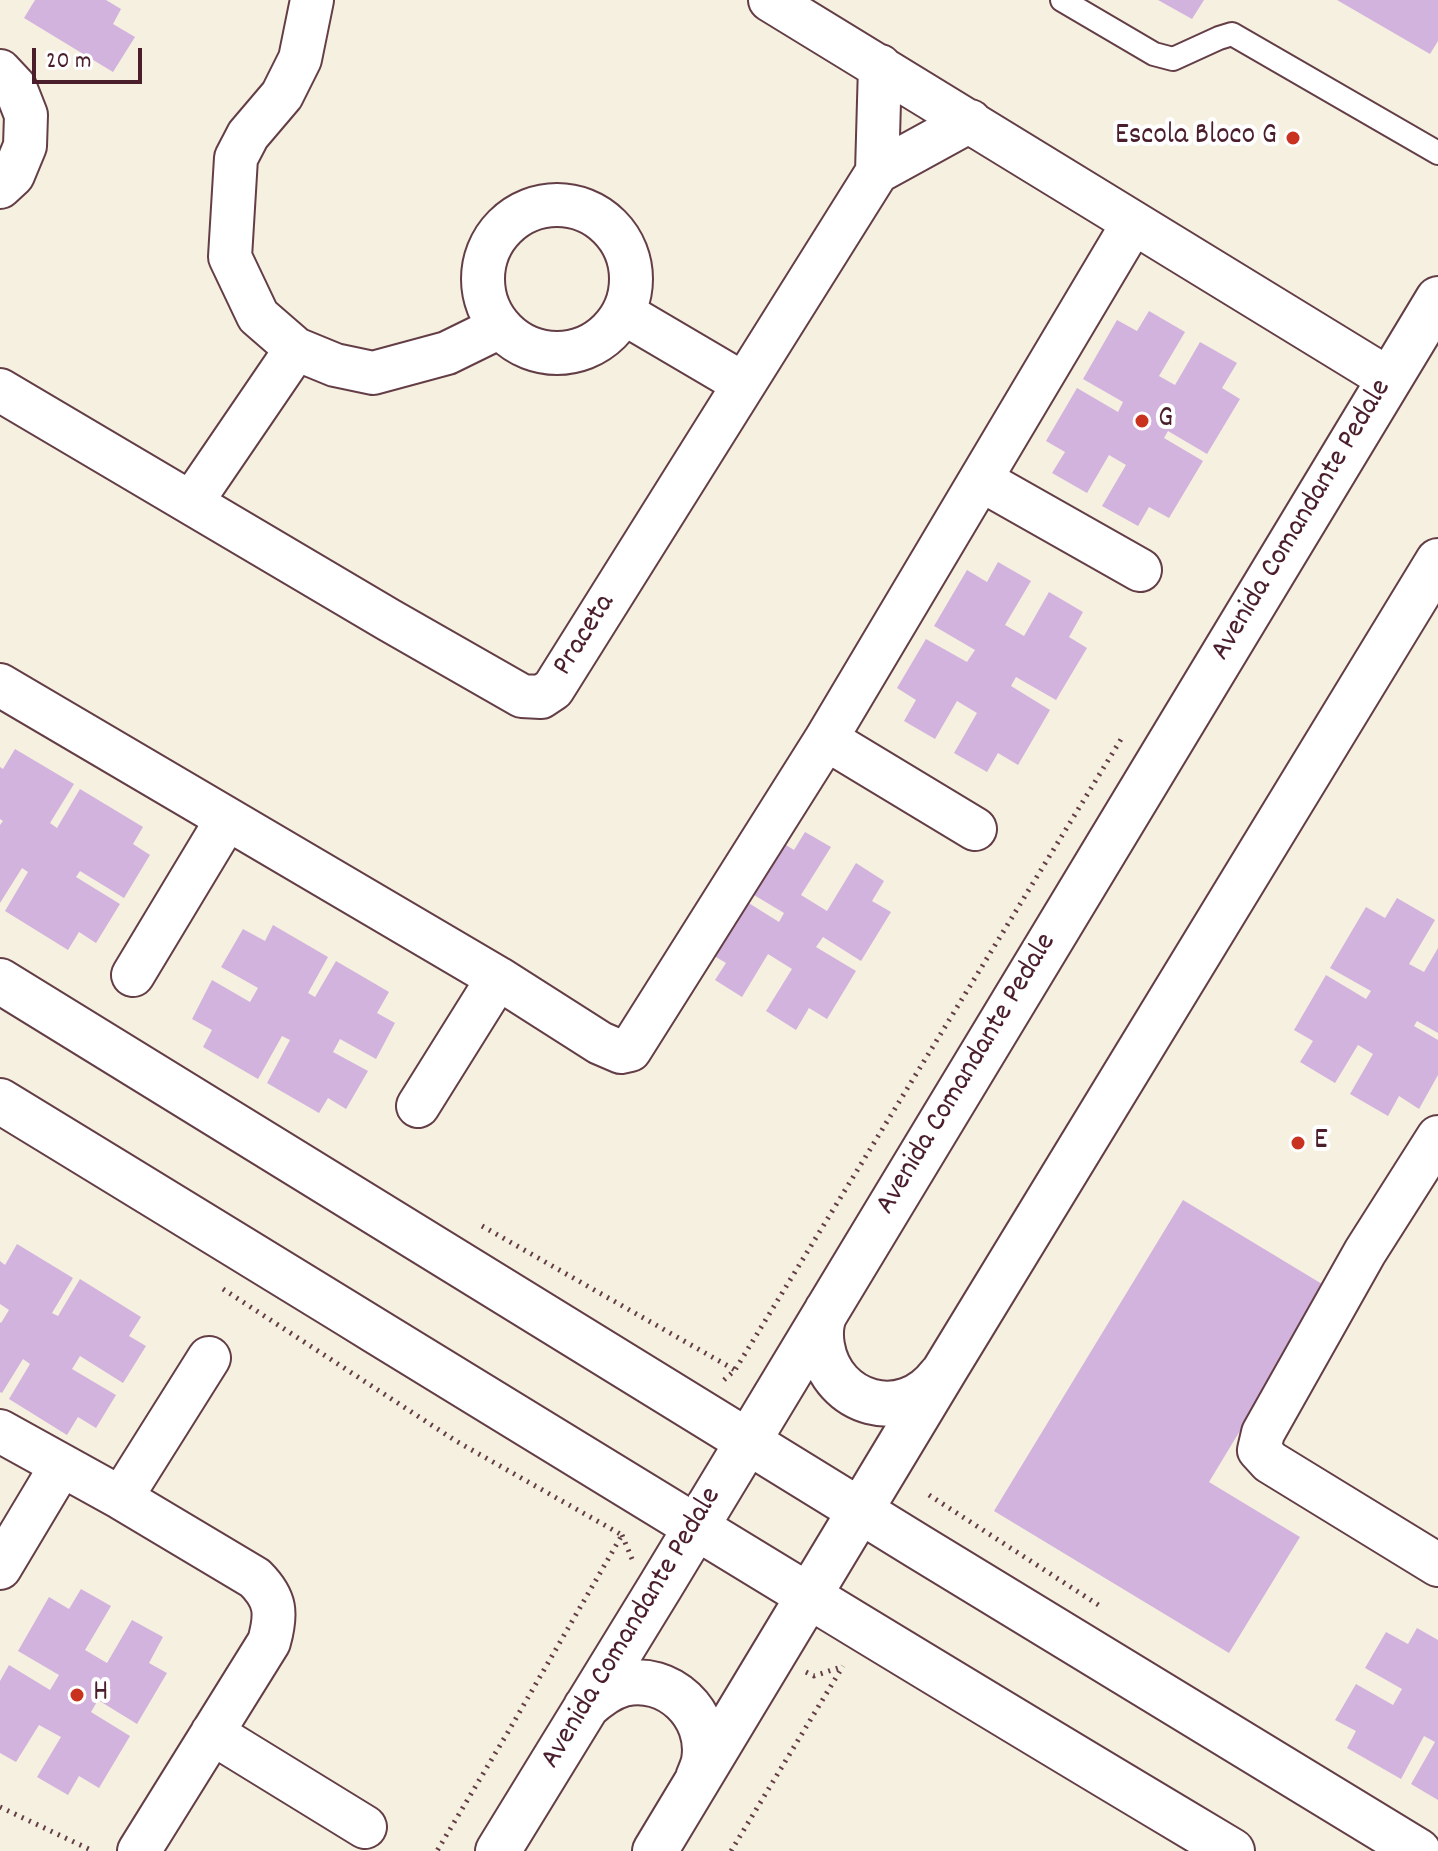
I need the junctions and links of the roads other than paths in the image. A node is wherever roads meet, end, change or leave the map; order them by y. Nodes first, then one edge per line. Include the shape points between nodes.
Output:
1 (312, 0) edge
2 (770, 0) edge
3 (1062, 0) edge
4 (880, 66) junction
5 (0, 71) edge
6 (970, 121) junction
7 (1438, 153) edge
8 (877, 172) junction
9 (0, 187) edge
10 (1133, 223) junction
11 (1438, 299) edge
12 (625, 314) junction
13 (500, 327) junction
14 (296, 349) junction
15 (1389, 379) junction
16 (744, 384) junction
17 (0, 390) edge
18 (981, 480) junction
19 (191, 503) junction
20 (1438, 561) edge
21 (1140, 570) dead end
22 (0, 685) edge
23 (826, 739) junction
24 (227, 819) junction
25 (975, 829) dead end
26 (133, 975) dead end
27 (498, 978) junction
28 (0, 981) edge
29 (0, 1101) edge
30 (418, 1106) dead end
31 (1438, 1137) edge
32 (834, 1296) junction
33 (209, 1358) dead end
34 (946, 1368) junction
35 (0, 1431) edge
36 (748, 1440) junction
37 (61, 1466) junction
38 (121, 1498) junction
39 (861, 1510) junction
40 (695, 1527) junction
41 (1438, 1565) edge
42 (0, 1568) edge
43 (809, 1596) junction
44 (585, 1709) junction
45 (212, 1733) junction
46 (697, 1781) junction
47 (365, 1827) dead end
48 (139, 1851) edge
49 (498, 1851) edge
50 (655, 1851) edge
51 (1232, 1851) edge
52 (1418, 1851) edge

1 - 14 street via 300,59 282,95 236,158 230,257 258,316
2 - 4 street
3 - 7 lane via 1154,54 1173,59 1232,34
4 - 6 street
4 - 8 street
5 - 9 street via 15,87 26,115 25,146 13,175
6 - 8 street, Praceta
6 - 10 street
8 - 16 street, Praceta
10 - 15 street
10 - 18 street
11 - 15 street, Avenida Comandante Pedale
12 - 13 street via 607,333 566,352 520,344
12 - 13 street via 629,260 618,236 600,217 562,204 529,210 507,223 490,248 483,273 487,305
12 - 16 street
13 - 14 street via 447,353 373,373
14 - 19 street
15 - 32 street, Avenida Comandante Pedale
16 - 19 street, Praceta via 553,689 541,697 522,696
17 - 19 street, Praceta
18 - 21 street
18 - 23 street
20 - 34 street
22 - 24 street
23 - 25 street
23 - 27 street via 630,1050 600,1043
24 - 26 street
24 - 27 street
27 - 30 street
28 - 36 street
29 - 40 street
31 - 41 street via 1365,1252 1263,1433 1259,1450 1270,1462
32 - 34 street via 824,1316 824,1359 851,1394 893,1404 915,1398
32 - 36 street, Avenida Comandante Pedale
33 - 38 street
34 - 39 street
35 - 37 street
36 - 39 street
36 - 40 street, Avenida Comandante Pedale
37 - 38 street
37 - 42 street
38 - 45 street via 255,1578 274,1608 269,1642
39 - 43 street
39 - 52 street
40 - 43 street
40 - 44 street, Avenida Comandante Pedale
43 - 46 street
43 - 51 street
44 - 46 street via 601,1693 622,1684 665,1687 684,1700 704,1737
44 - 49 street, Avenida Comandante Pedale
45 - 47 street
45 - 48 street
46 - 50 street

